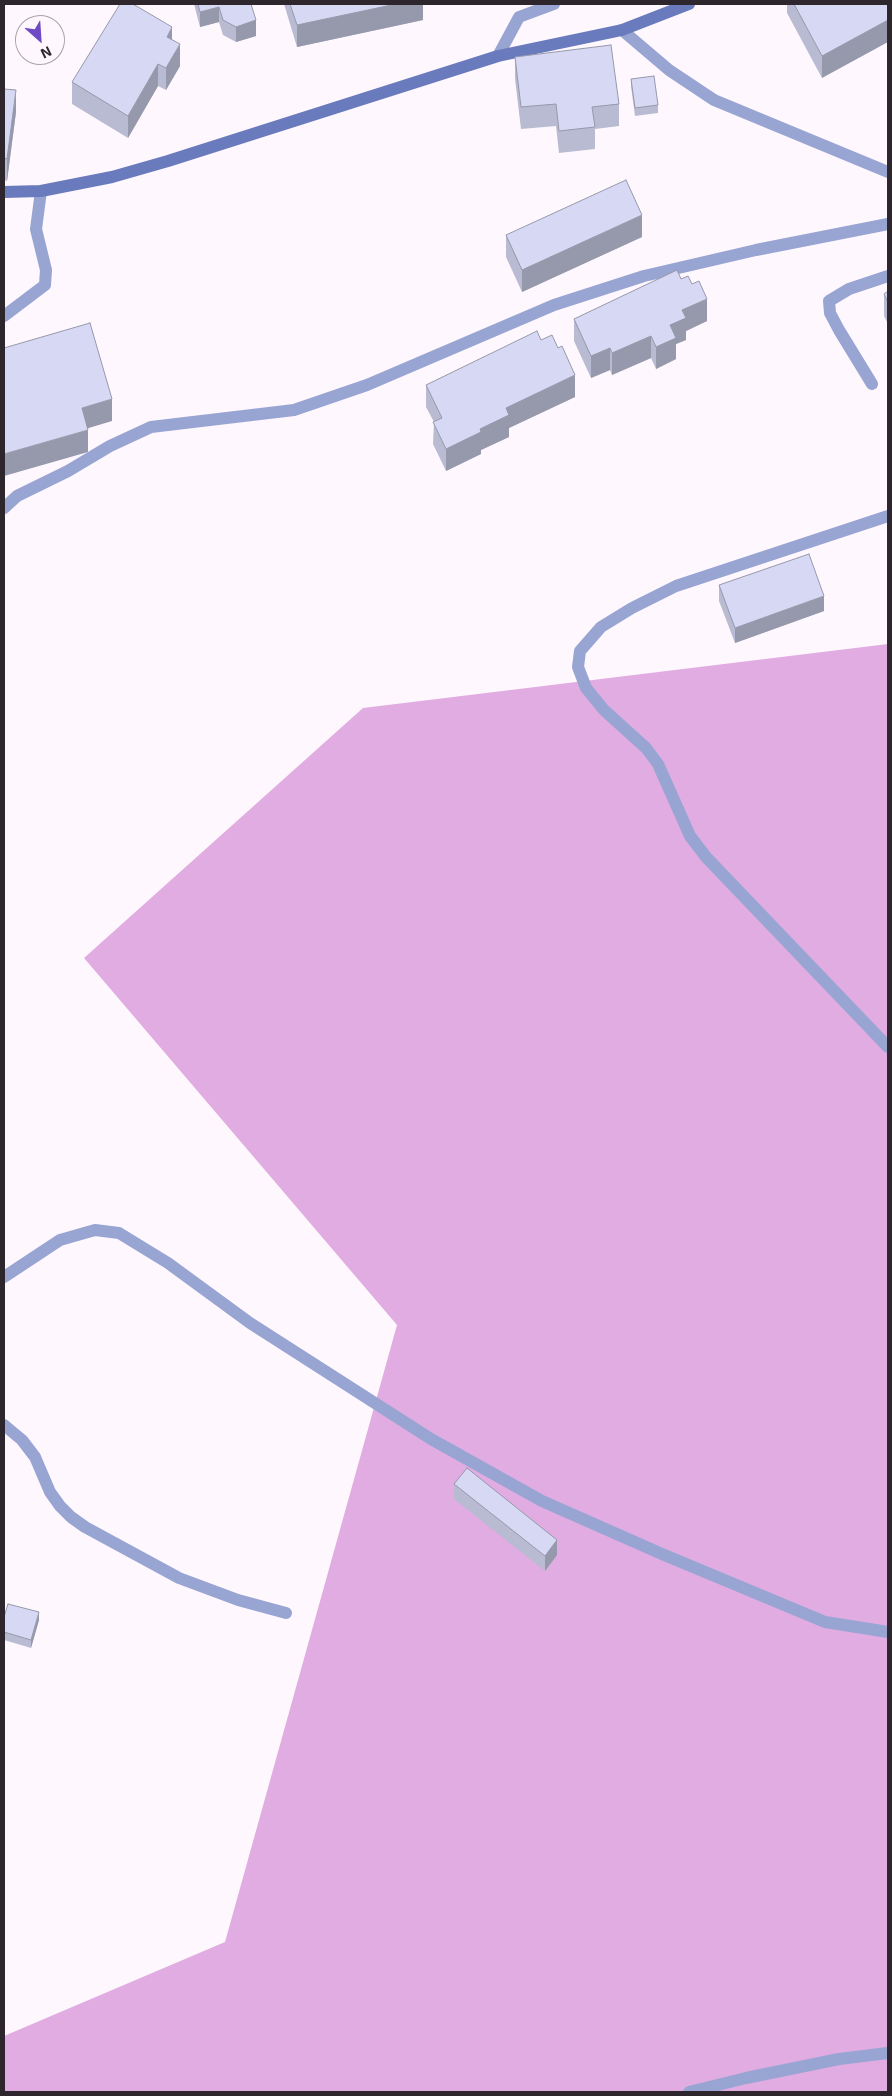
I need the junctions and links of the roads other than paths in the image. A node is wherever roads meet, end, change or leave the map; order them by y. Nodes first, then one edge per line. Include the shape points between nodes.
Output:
1 (554, 4) edge
2 (689, 4) edge
3 (622, 30) junction
4 (498, 56) junction
5 (888, 172) edge
6 (4, 192) edge
7 (41, 192) junction
8 (888, 224) edge
9 (888, 276) edge
10 (4, 316) edge
11 (872, 384) dead end
12 (4, 508) edge
13 (888, 516) edge
14 (888, 1047) edge
15 (4, 1277) edge
16 (4, 1425) edge
17 (286, 1613) dead end
18 (888, 1632) edge
19 (888, 2053) edge
20 (689, 2092) edge

1 - 4 street via 519,17
2 - 3 main road
3 - 4 main road
3 - 5 street via 669,70 714,100
4 - 7 main road via 168,161
6 - 7 main road
7 - 10 street via 36,229 46,270 44,286
8 - 12 street via 644,276 554,305 367,385 294,410 152,427 17,496
9 - 11 street via 850,289 830,301 830,314 838,330
13 - 14 street via 676,586 601,627 580,651 578,667 586,688 604,710 646,748 658,764 690,836 706,857
15 - 18 street via 60,1240 95,1230 119,1233 168,1263 250,1323 431,1439 542,1501 825,1622
16 - 17 street via 35,1457 50,1492 71,1518 179,1578 238,1600
19 - 20 street via 829,2061

